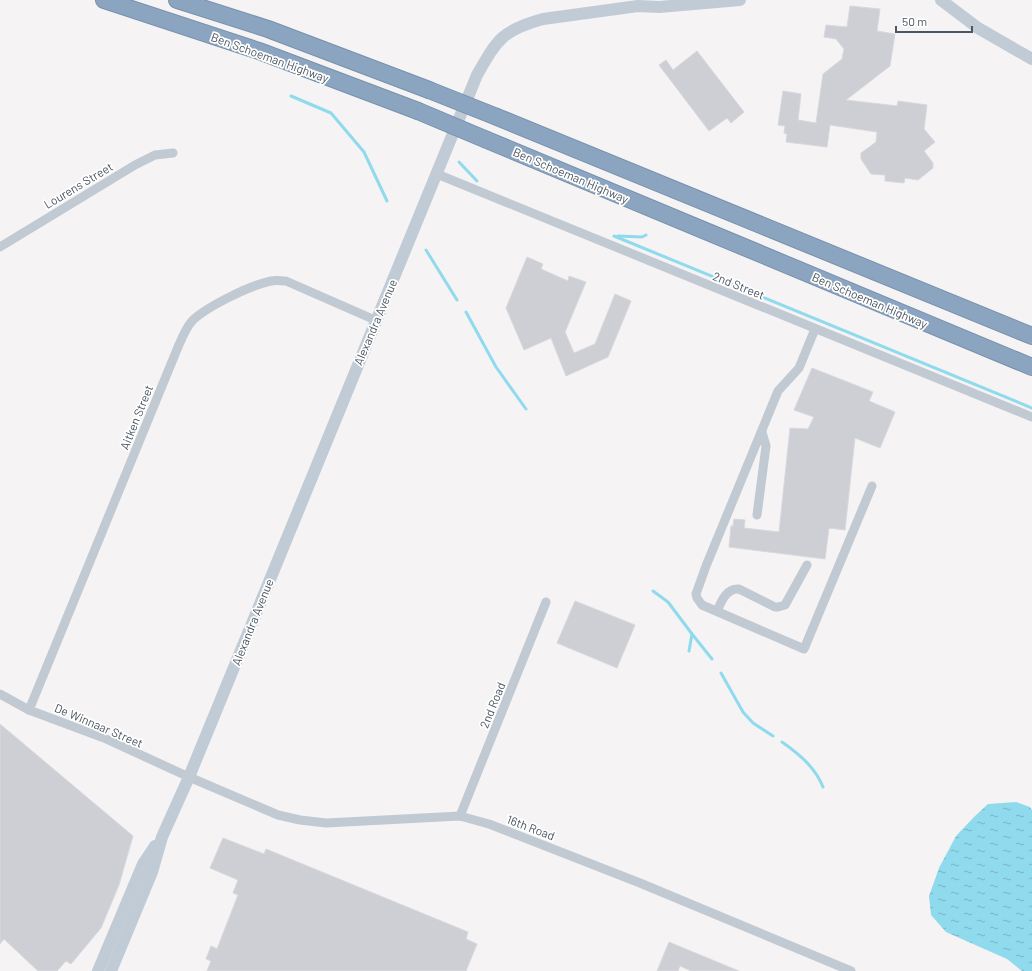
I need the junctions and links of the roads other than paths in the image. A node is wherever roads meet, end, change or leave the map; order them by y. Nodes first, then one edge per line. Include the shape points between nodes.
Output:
1 (104, 0) edge
2 (177, 0) edge
3 (658, 0) edge
4 (740, 0) edge
5 (941, 0) edge
6 (638, 6) junction
7 (1032, 59) edge
8 (173, 153) dead end
9 (437, 174) junction
10 (0, 247) edge
11 (375, 320) junction
12 (815, 329) junction
13 (1032, 336) edge
14 (1032, 367) edge
15 (1032, 417) edge
16 (762, 432) junction
17 (872, 486) dead end
18 (757, 515) dead end
19 (807, 565) dead end
20 (546, 602) dead end
21 (717, 611) junction
22 (0, 694) edge
23 (29, 710) junction
24 (188, 777) junction
25 (460, 816) junction
26 (162, 837) junction
27 (98, 971) edge
28 (111, 971) edge
29 (852, 971) edge

1 - 14 highway, Ben Schoeman Highway, bridge via 259,51 418,112
2 - 13 highway, Ben Schoeman Highway, bridge via 268,29 429,90
3 - 6 main road
4 - 6 main road, Alexandra Avenue via 659,7
5 - 7 main road via 978,28
6 - 9 main road, Alexandra Avenue via 543,19 529,22 506,34 495,44 477,75
8 - 10 street, Lourens Street via 155,155 135,165
9 - 11 main road, Alexandra Avenue
9 - 12 street, 2nd Street
11 - 23 street, Aitken Street via 286,281 272,280 213,306 192,320 178,347
11 - 24 main road, Alexandra Avenue
12 - 15 street, 2nd Street
12 - 16 street via 800,368 778,391
16 - 18 street via 766,446
16 - 21 street via 696,594 702,605
17 - 21 street via 804,648
19 - 21 street via 785,606 774,607 739,589 734,589 722,600
20 - 25 street, 2nd Road
22 - 23 street, De Winnaar Street
23 - 24 street, De Winnaar Street via 104,738
24 - 25 street, 16th Road via 278,815 300,820 326,823
24 - 26 main road, Alexandra Avenue
25 - 29 street, 16th Road via 489,824 627,877
26 - 27 main road, Alexandra Avenue via 143,864
26 - 28 main road, Alexandra Avenue via 152,872

